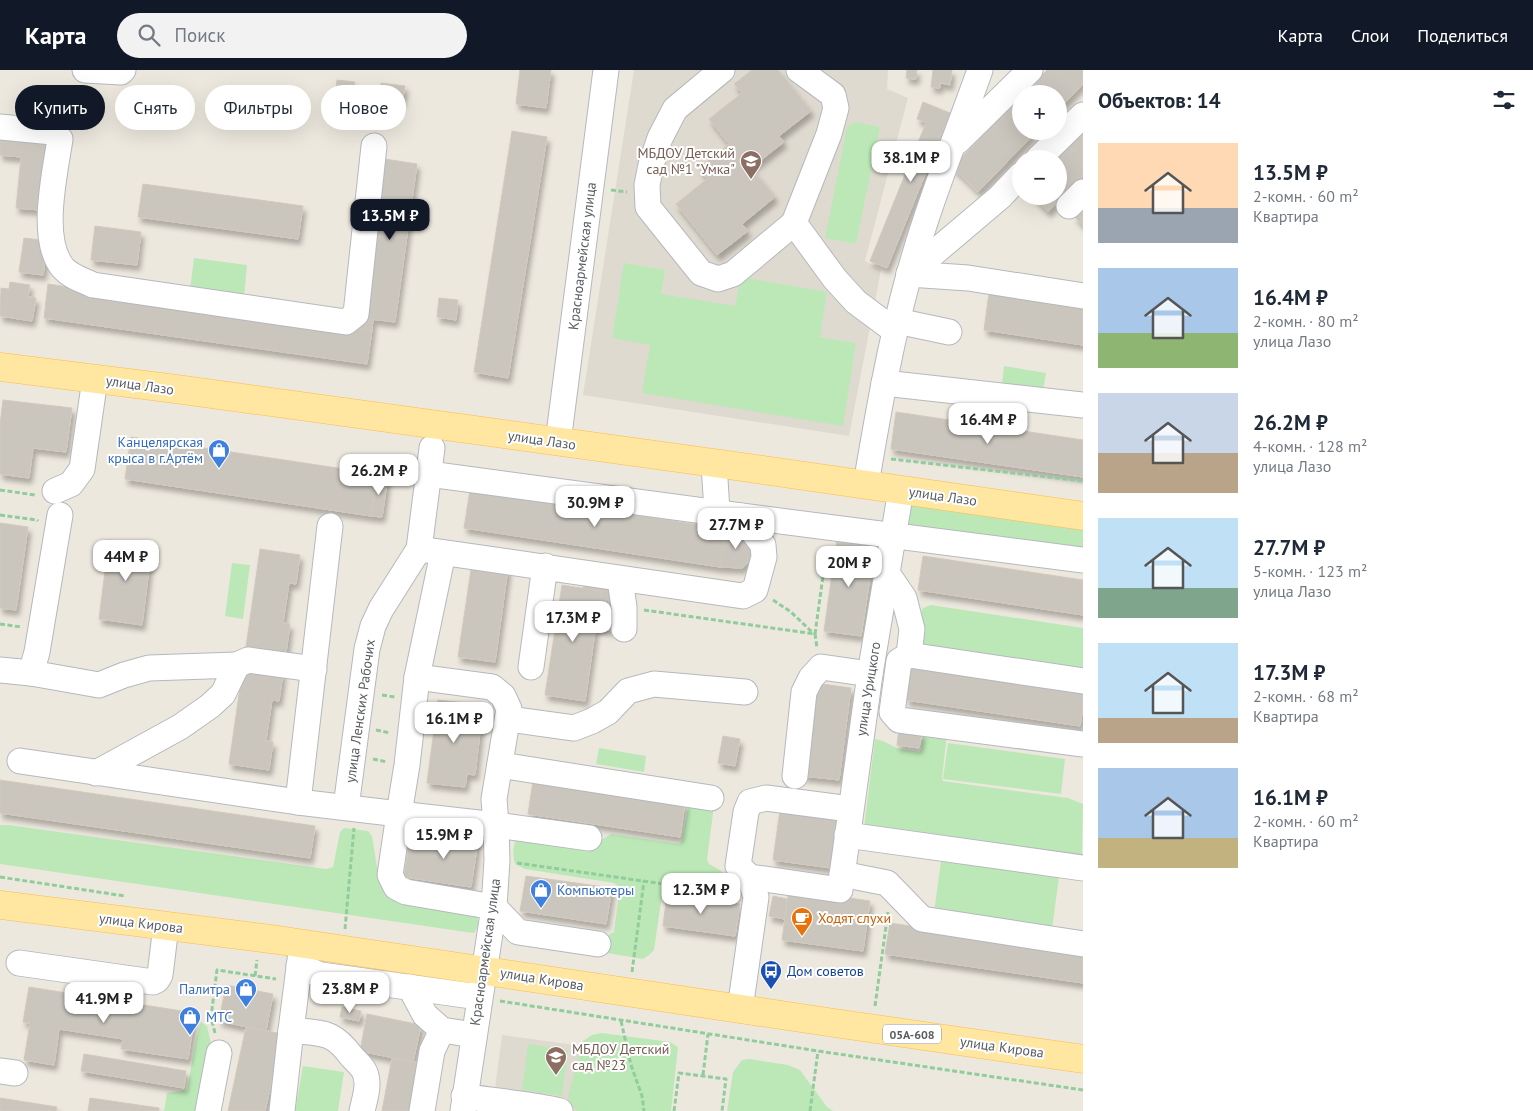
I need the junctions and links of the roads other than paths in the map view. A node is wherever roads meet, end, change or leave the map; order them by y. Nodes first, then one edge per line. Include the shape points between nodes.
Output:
1 (85, 70) edge
2 (123, 70) edge
3 (606, 70) edge
4 (722, 70) edge
5 (799, 70) edge
6 (980, 70) edge
7 (1030, 70) edge
8 (1083, 115) edge
9 (0, 127) edge
10 (954, 144) junction
11 (374, 146) dead end
12 (1047, 150) edge
13 (1012, 184) edge
14 (794, 223) junction
15 (909, 274) junction
16 (1083, 296) edge
17 (896, 326) junction
18 (949, 332) dead end
19 (0, 367) edge
20 (95, 379) junction
21 (884, 383) junction
22 (1083, 405) edge
23 (558, 442) junction
24 (432, 448) dead end
25 (714, 463) junction
26 (429, 474) junction
27 (866, 484) junction
28 (55, 490) road end
29 (901, 490) junction
30 (729, 514) junction
31 (60, 515) dead end
32 (1083, 516) edge
33 (330, 526) dead end
34 (894, 535) junction
35 (431, 551) junction
36 (1083, 560) edge
37 (545, 566) junction
38 (887, 573) junction
39 (620, 579) junction
40 (624, 618) road end
41 (910, 656) junction
42 (237, 664) junction
43 (531, 667) dead end
44 (314, 669) junction
45 (0, 670) edge
46 (31, 673) junction
47 (870, 674) junction
48 (1083, 681) edge
49 (416, 689) junction
50 (745, 692) dead end
51 (507, 726) junction
52 (1083, 744) edge
53 (20, 761) dead end
54 (500, 765) junction
55 (96, 773) junction
56 (794, 776) dead end
57 (711, 798) dead end
58 (298, 802) junction
59 (351, 808) junction
60 (850, 810) junction
61 (399, 814) junction
62 (496, 825) junction
63 (847, 835) junction
64 (589, 838) dead end
65 (1083, 868) edge
66 (841, 882) junction
67 (753, 887) junction
68 (0, 904) edge
69 (494, 907) junction
70 (166, 926) junction
71 (598, 944) dead end
72 (1083, 944) edge
73 (19, 963) dead end
74 (299, 964) junction
75 (483, 970) junction
76 (410, 987) junction
77 (479, 997) junction
78 (740, 1009) junction
79 (291, 1030) junction
80 (442, 1030) junction
81 (474, 1035) junction
82 (219, 1054) road end
83 (1083, 1058) edge
84 (464, 1103) edge
85 (208, 1111) edge
86 (282, 1111) edge
87 (362, 1111) edge
88 (422, 1111) edge
89 (560, 1111) edge

1 - 2 street
3 - 23 street, Красноармейская улица
4 - 14 street via 675,109 660,138 650,171 648,207 701,272 718,279 733,274
5 - 14 street via 833,95 836,108
6 - 10 street
7 - 10 street
8 - 12 street
9 - 11 street via 53,132 60,139 50,212 52,240 57,258 75,277 94,285 346,322 356,314
10 - 15 street
13 - 15 street
14 - 17 street via 856,302
15 - 16 street via 968,278
15 - 17 street
17 - 18 street
17 - 21 street
19 - 20 main road, улица Лазо
20 - 23 main road, улица Лазо
20 - 28 street via 82,469 71,484
21 - 22 street
21 - 27 street
23 - 25 main road, улица Лазо
24 - 26 street, улица Ленских Рабочих
25 - 27 main road, улица Лазо
25 - 30 street
26 - 30 street
26 - 35 street, улица Ленских Рабочих
27 - 29 main road, улица Лазо
29 - 32 main road, улица Лазо
29 - 34 street, улица Урицкого
30 - 34 street
30 - 39 street via 763,545 764,558 755,590 743,596 730,595
31 - 46 street
33 - 44 street
34 - 36 street
34 - 38 street, улица Урицкого
35 - 37 street
35 - 49 street
35 - 59 street, улица Ленских Рабочих via 380,609 373,626 356,727
37 - 39 street
37 - 43 street
38 - 41 street via 904,598 912,629
38 - 47 street, улица Урицкого
39 - 40 street
41 - 48 street
41 - 52 street via 899,661 892,712 899,720
42 - 44 street via 248,660
42 - 46 street via 149,668 99,685
42 - 55 street via 223,694 210,706 180,727
44 - 58 street
45 - 46 street
47 - 56 street via 821,668 811,678 804,692
47 - 60 street, улица Урицкого
49 - 51 street via 492,688 503,696 509,709
49 - 61 street
50 - 51 street via 654,684 628,691 608,712 574,728
51 - 54 street, Красноармейская улица
53 - 55 street
54 - 57 street
54 - 62 street, Красноармейская улица via 494,799
55 - 58 street
58 - 59 street
59 - 61 street
60 - 63 street, улица Урицкого
60 - 67 street via 766,798 750,802 738,866
61 - 62 street
61 - 69 street via 390,875 396,887 406,892
62 - 64 street
62 - 69 street, Красноармейская улица
63 - 65 street
63 - 66 street, улица Урицкого
66 - 67 street
66 - 72 street via 887,883 922,919
67 - 78 street
68 - 70 main road, улица Кирова / 05А-608
69 - 71 street via 518,932
69 - 75 street, Красноармейская улица
70 - 73 street via 160,976 153,982
70 - 74 main road, улица Кирова / 05А-608
74 - 75 main road, улица Кирова / 05А-608
74 - 76 street via 321,975
74 - 79 street
75 - 77 street, Красноармейская улица
75 - 78 main road, улица Кирова / 05А-608
76 - 77 street
76 - 80 street via 425,1016
77 - 81 street, Красноармейская улица
78 - 83 main road, улица Кирова / 05А-608
79 - 86 street
79 - 87 street via 327,1035 345,1046 367,1078
80 - 81 street
80 - 88 street via 432,1051
81 - 84 street, Красноармейская улица
82 - 85 street
84 - 89 street via 494,1101 538,1105

